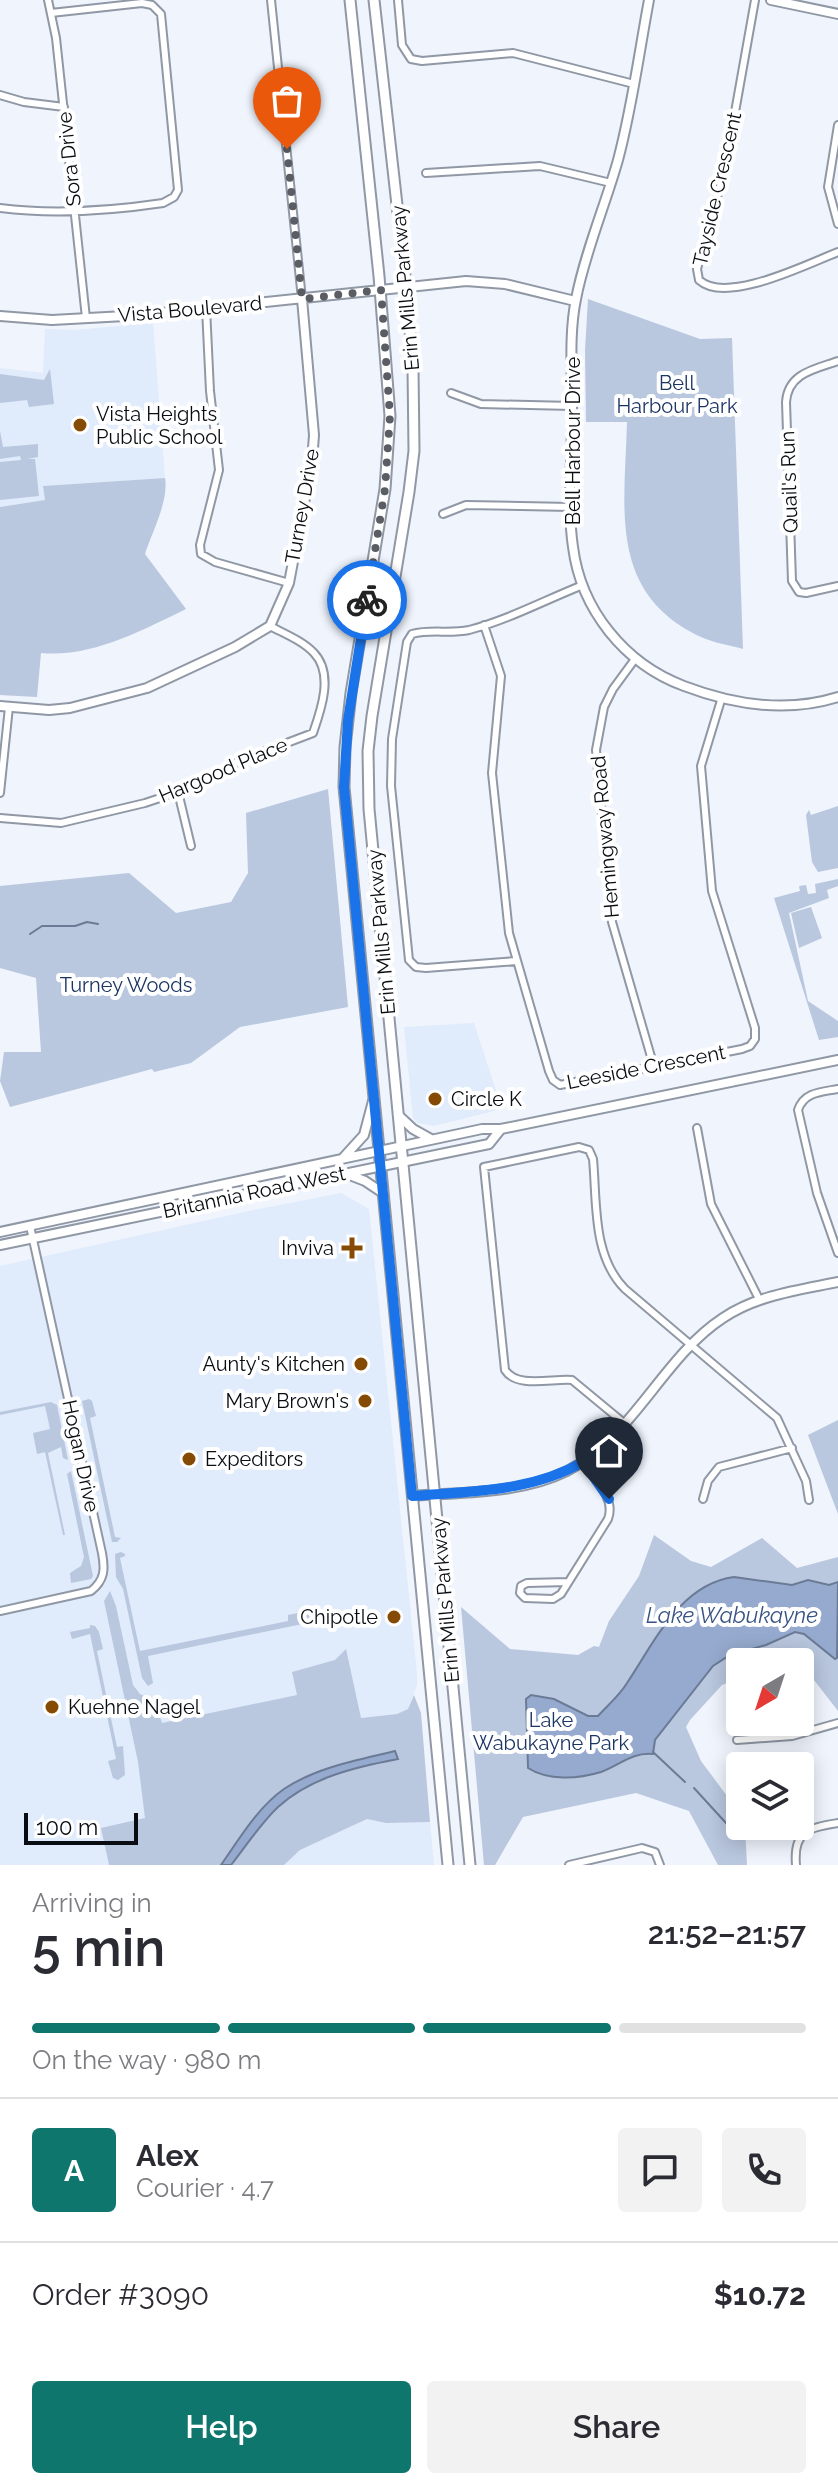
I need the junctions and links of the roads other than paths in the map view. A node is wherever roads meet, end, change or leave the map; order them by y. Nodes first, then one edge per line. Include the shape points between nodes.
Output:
1 (48, 0) edge
2 (271, 0) edge
3 (350, 0) edge
4 (374, 0) edge
5 (398, 0) edge
6 (649, 0) edge
7 (755, 0) edge
8 (771, 0) edge
9 (51, 13) junction
10 (838, 14) edge
11 (634, 84) junction
12 (0, 95) edge
13 (64, 107) junction
14 (838, 125) edge
15 (426, 173) dead end
16 (611, 183) junction
17 (0, 208) edge
18 (74, 212) junction
19 (838, 224) edge
20 (838, 252) edge
21 (406, 287) junction
22 (381, 290) junction
23 (302, 299) junction
24 (575, 301) junction
25 (206, 308) junction
26 (0, 316) edge
27 (86, 318) junction
28 (838, 361) edge
29 (451, 393) dead end
30 (573, 406) junction
31 (571, 507) junction
32 (443, 514) dead end
33 (289, 583) junction
34 (583, 585) junction
35 (838, 586) edge
36 (484, 625) junction
37 (270, 626) junction
38 (635, 659) junction
39 (722, 697) junction
40 (838, 697) edge
41 (4, 706) edge
42 (178, 792) junction
43 (0, 793) edge
44 (0, 818) edge
45 (191, 846) dead end
46 (516, 961) junction
47 (838, 1060) edge
48 (654, 1067) junction
49 (838, 1089) edge
50 (373, 1100) junction
51 (398, 1115) junction
52 (697, 1128) dead end
53 (501, 1129) junction
54 (432, 1139) junction
55 (401, 1146) junction
56 (379, 1151) junction
57 (342, 1159) junction
58 (403, 1162) junction
59 (380, 1166) junction
60 (346, 1173) junction
61 (383, 1193) junction
62 (30, 1226) junction
63 (0, 1232) edge
64 (33, 1238) junction
65 (0, 1245) edge
66 (838, 1253) edge
67 (838, 1282) edge
68 (759, 1299) junction
69 (691, 1346) junction
70 (624, 1423) junction
71 (792, 1448) junction
72 (583, 1462) junction
73 (434, 1494) junction
74 (412, 1496) junction
75 (703, 1499) dead end
76 (809, 1500) dead end
77 (568, 1582) junction
78 (0, 1611) edge
79 (838, 1723) edge
80 (737, 1740) dead end
81 (838, 1823) edge
82 (448, 1865) edge
83 (470, 1865) edge
84 (569, 1865) edge
85 (660, 1865) edge
86 (796, 1865) edge

1 - 9 street, Sora Drive
2 - 23 street, Turney Drive
3 - 22 main road, Erin Mills Parkway
4 - 21 main road, Erin Mills Parkway
5 - 11 street via 402,45 411,59 513,53
6 - 11 street, Bell Harbour Drive
7 - 20 street, Tayside Crescent via 725,168 697,275 709,287 735,289
8 - 10 street
9 - 13 street, Sora Drive
9 - 18 street via 142,3 157,9 163,21 178,190 163,203
11 - 16 street, Bell Harbour Drive
12 - 13 street
13 - 18 street, Sora Drive
14 - 19 street via 828,187
15 - 16 street via 540,166
16 - 24 street, Bell Harbour Drive
17 - 18 street
18 - 27 street, Sora Drive
21 - 22 street, Vista Boulevard
21 - 24 street, Vista Boulevard via 485,281
21 - 51 main road, Erin Mills Parkway via 414,451 368,751
22 - 23 street, Vista Boulevard
22 - 50 main road, Erin Mills Parkway via 389,431 385,489 351,693 344,787
23 - 25 street, Vista Boulevard
23 - 33 street, Turney Drive via 314,435
24 - 30 street, Bell Harbour Drive
25 - 27 street, Vista Boulevard
25 - 33 street via 219,470 201,554
26 - 27 street, Vista Boulevard
28 - 35 street, Quail's Run via 796,378 786,402 792,581 806,593
29 - 30 street via 481,404
30 - 31 street, Bell Harbour Drive
31 - 32 street via 466,505
31 - 34 street, Bell Harbour Drive via 572,543
33 - 37 street, Turney Drive
34 - 36 street
34 - 38 street, Bell Harbour Drive via 606,629
36 - 46 street, Leeside Crescent via 501,676 492,773
36 - 46 street via 420,632 407,642 392,739 394,818 409,960 426,968
37 - 41 street via 147,688 70,708
37 - 42 street, Hargood Place via 317,655 326,690 313,733
38 - 39 street, Bell Harbour Drive via 675,683
38 - 48 street, Hemingway Road via 604,707 596,750 612,922
39 - 40 street, Bell Harbour Drive via 779,707
39 - 48 street, Leeside Crescent via 701,766 703,801 714,904 755,1039 742,1049
41 - 43 street
42 - 44 street, Hargood Place via 61,823
42 - 45 street
46 - 48 street, Leeside Crescent via 553,1080 569,1086
47 - 53 street, Britannia Road West
49 - 66 street via 807,1096 798,1110 817,1193
50 - 56 main road, Erin Mills Parkway
50 - 57 street via 364,1135
51 - 54 street
51 - 55 main road, Erin Mills Parkway
52 - 68 street via 711,1204
53 - 54 street, Britannia Road West
53 - 58 street, Britannia Road West via 489,1144
54 - 55 street, Britannia Road West
55 - 56 street, Britannia Road West
55 - 58 main road, Erin Mills Parkway
56 - 57 street, Britannia Road West
56 - 59 main road, Erin Mills Parkway
57 - 62 street, Britannia Road West
58 - 59 street, Britannia Road West
58 - 73 main road, Erin Mills Parkway
59 - 60 street, Britannia Road West
59 - 61 main road, Erin Mills Parkway
60 - 61 street
60 - 64 street, Britannia Road West
61 - 74 main road, Erin Mills Parkway
62 - 63 street, Britannia Road West
62 - 64 street, Hogan Drive
64 - 65 street, Britannia Road West
64 - 78 street, Hogan Drive via 104,1574 91,1591
67 - 68 street
68 - 69 street via 720,1319
69 - 70 street
69 - 70 street via 608,1268 589,1150 579,1147 484,1167 505,1370 521,1381 572,1380
69 - 71 street via 777,1418
70 - 72 street
71 - 75 street via 719,1467
71 - 76 street
72 - 73 street via 539,1482
72 - 77 street via 611,1509
73 - 74 street
73 - 83 main road, Erin Mills Parkway
74 - 82 main road, Erin Mills Parkway
77 - 77 street via 527,1583 520,1593 525,1598 553,1599
79 - 80 street via 792,1736
81 - 86 street via 803,1834 795,1848
84 - 85 street via 642,1848 655,1852

